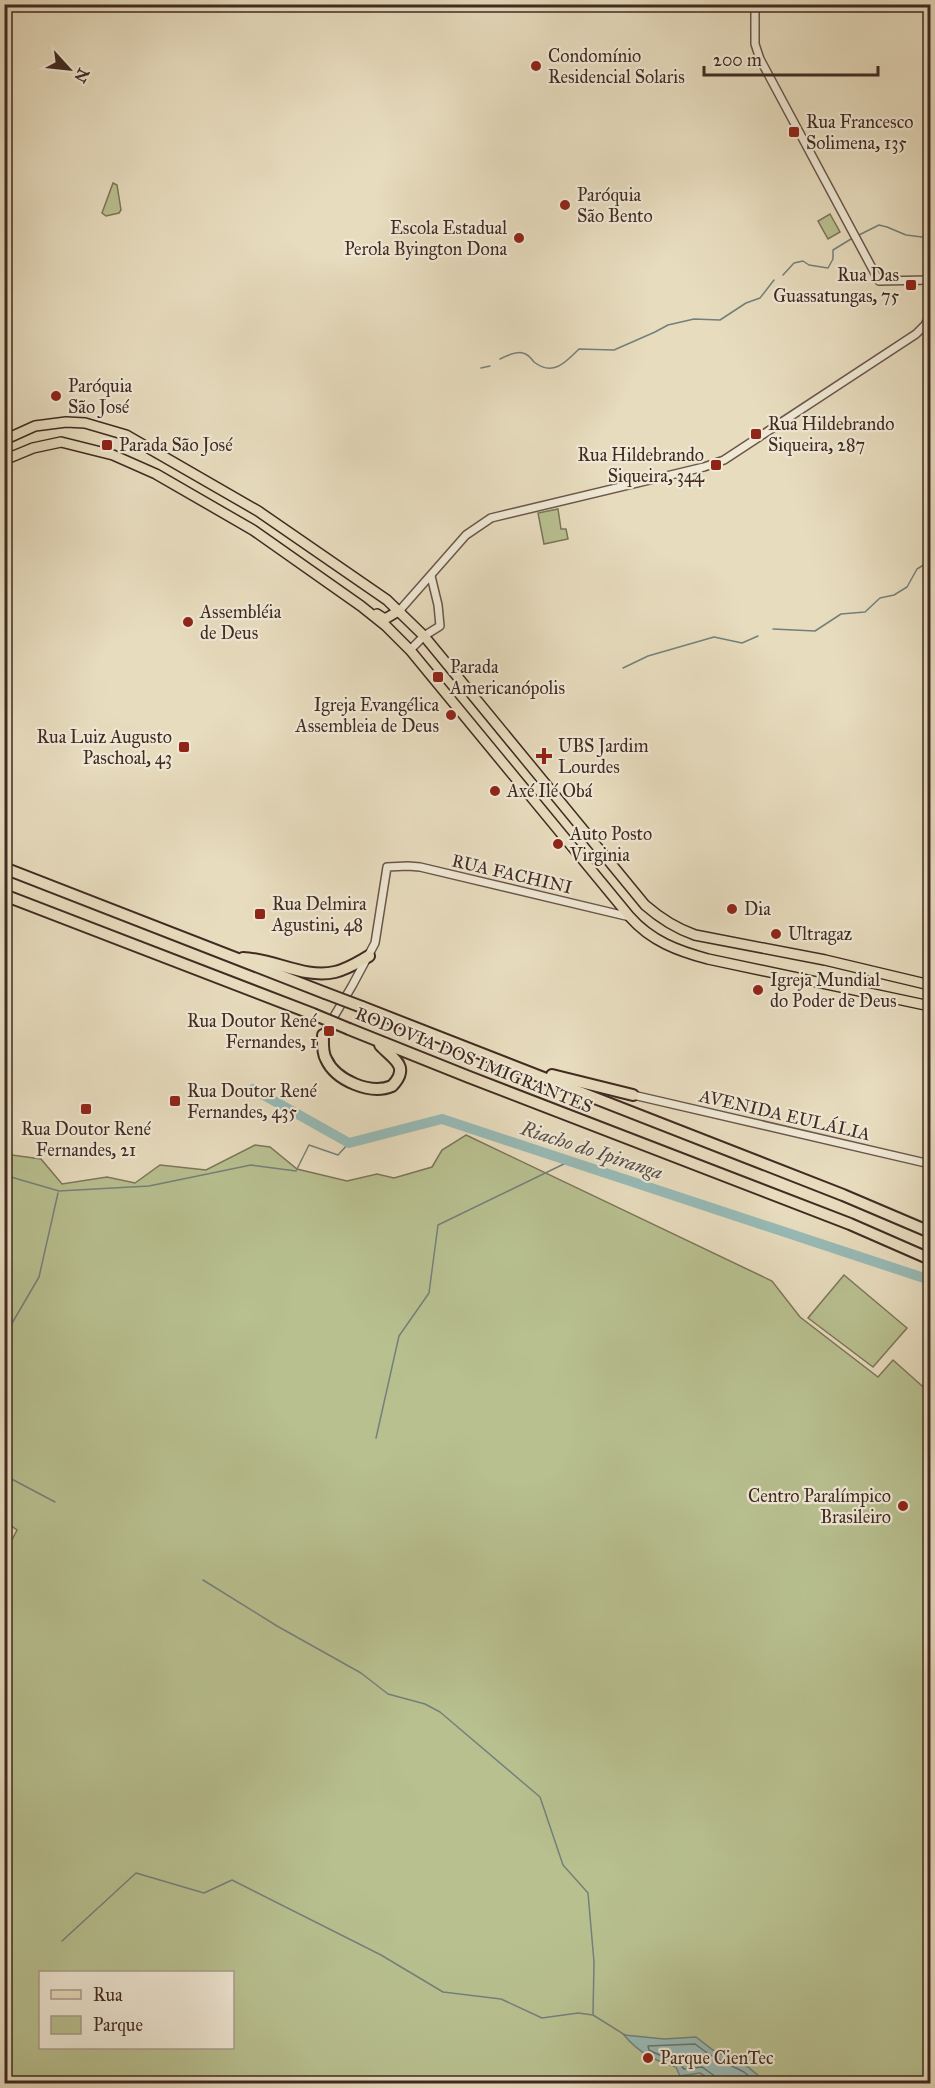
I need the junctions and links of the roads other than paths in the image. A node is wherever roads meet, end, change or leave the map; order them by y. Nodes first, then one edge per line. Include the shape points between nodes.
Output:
1 (755, 4) edge
2 (929, 280) edge
3 (930, 293) edge
4 (930, 316) edge
5 (4, 440) edge
6 (4, 460) edge
7 (431, 576) junction
8 (421, 587) junction
9 (435, 593) junction
10 (361, 606) junction
11 (400, 610) junction
12 (424, 636) junction
13 (410, 650) junction
14 (4, 868) edge
15 (4, 895) edge
16 (630, 917) junction
17 (369, 956) junction
18 (236, 958) junction
19 (930, 985) edge
20 (930, 1006) edge
21 (323, 1035) joint
22 (377, 1040) junction
23 (512, 1065) junction
24 (633, 1095) joint
25 (930, 1164) edge
26 (930, 1232) edge
27 (930, 1259) edge

1 - 2 street via 755,44 766,70 879,282
2 - 3 street
4 - 7 street via 916,334 724,460 491,518 466,535
5 - 11 main road via 35,426 66,422 85,423 126,435 258,511
6 - 10 main road via 61,442 113,455 156,474 253,530
7 - 8 street
7 - 9 street
8 - 9 street
8 - 11 street
9 - 12 street via 440,626
10 - 11 main road via 385,619
10 - 13 main road
11 - 12 main road
12 - 13 street
12 - 19 main road via 645,905 662,920 695,935
13 - 16 main road
14 - 18 highway, RODOVIA DOS IMIGRANTES
15 - 22 highway, RODOVIA DOS IMIGRANTES, bridge
16 - 17 street, RUA FACHINI via 420,867 387,867 377,934
16 - 20 main road via 655,939 687,953
17 - 18 highway via 350,967 324,973 258,958
17 - 21 street
18 - 23 highway, RODOVIA DOS IMIGRANTES, bridge
21 - 22 highway via 325,1057 332,1068 350,1081 376,1090 393,1086 400,1071 397,1059
22 - 27 highway, RODOVIA DOS IMIGRANTES via 850,1224
23 - 24 highway
23 - 26 highway, RODOVIA DOS IMIGRANTES
24 - 25 street, AVENIDA EULÁLIA

